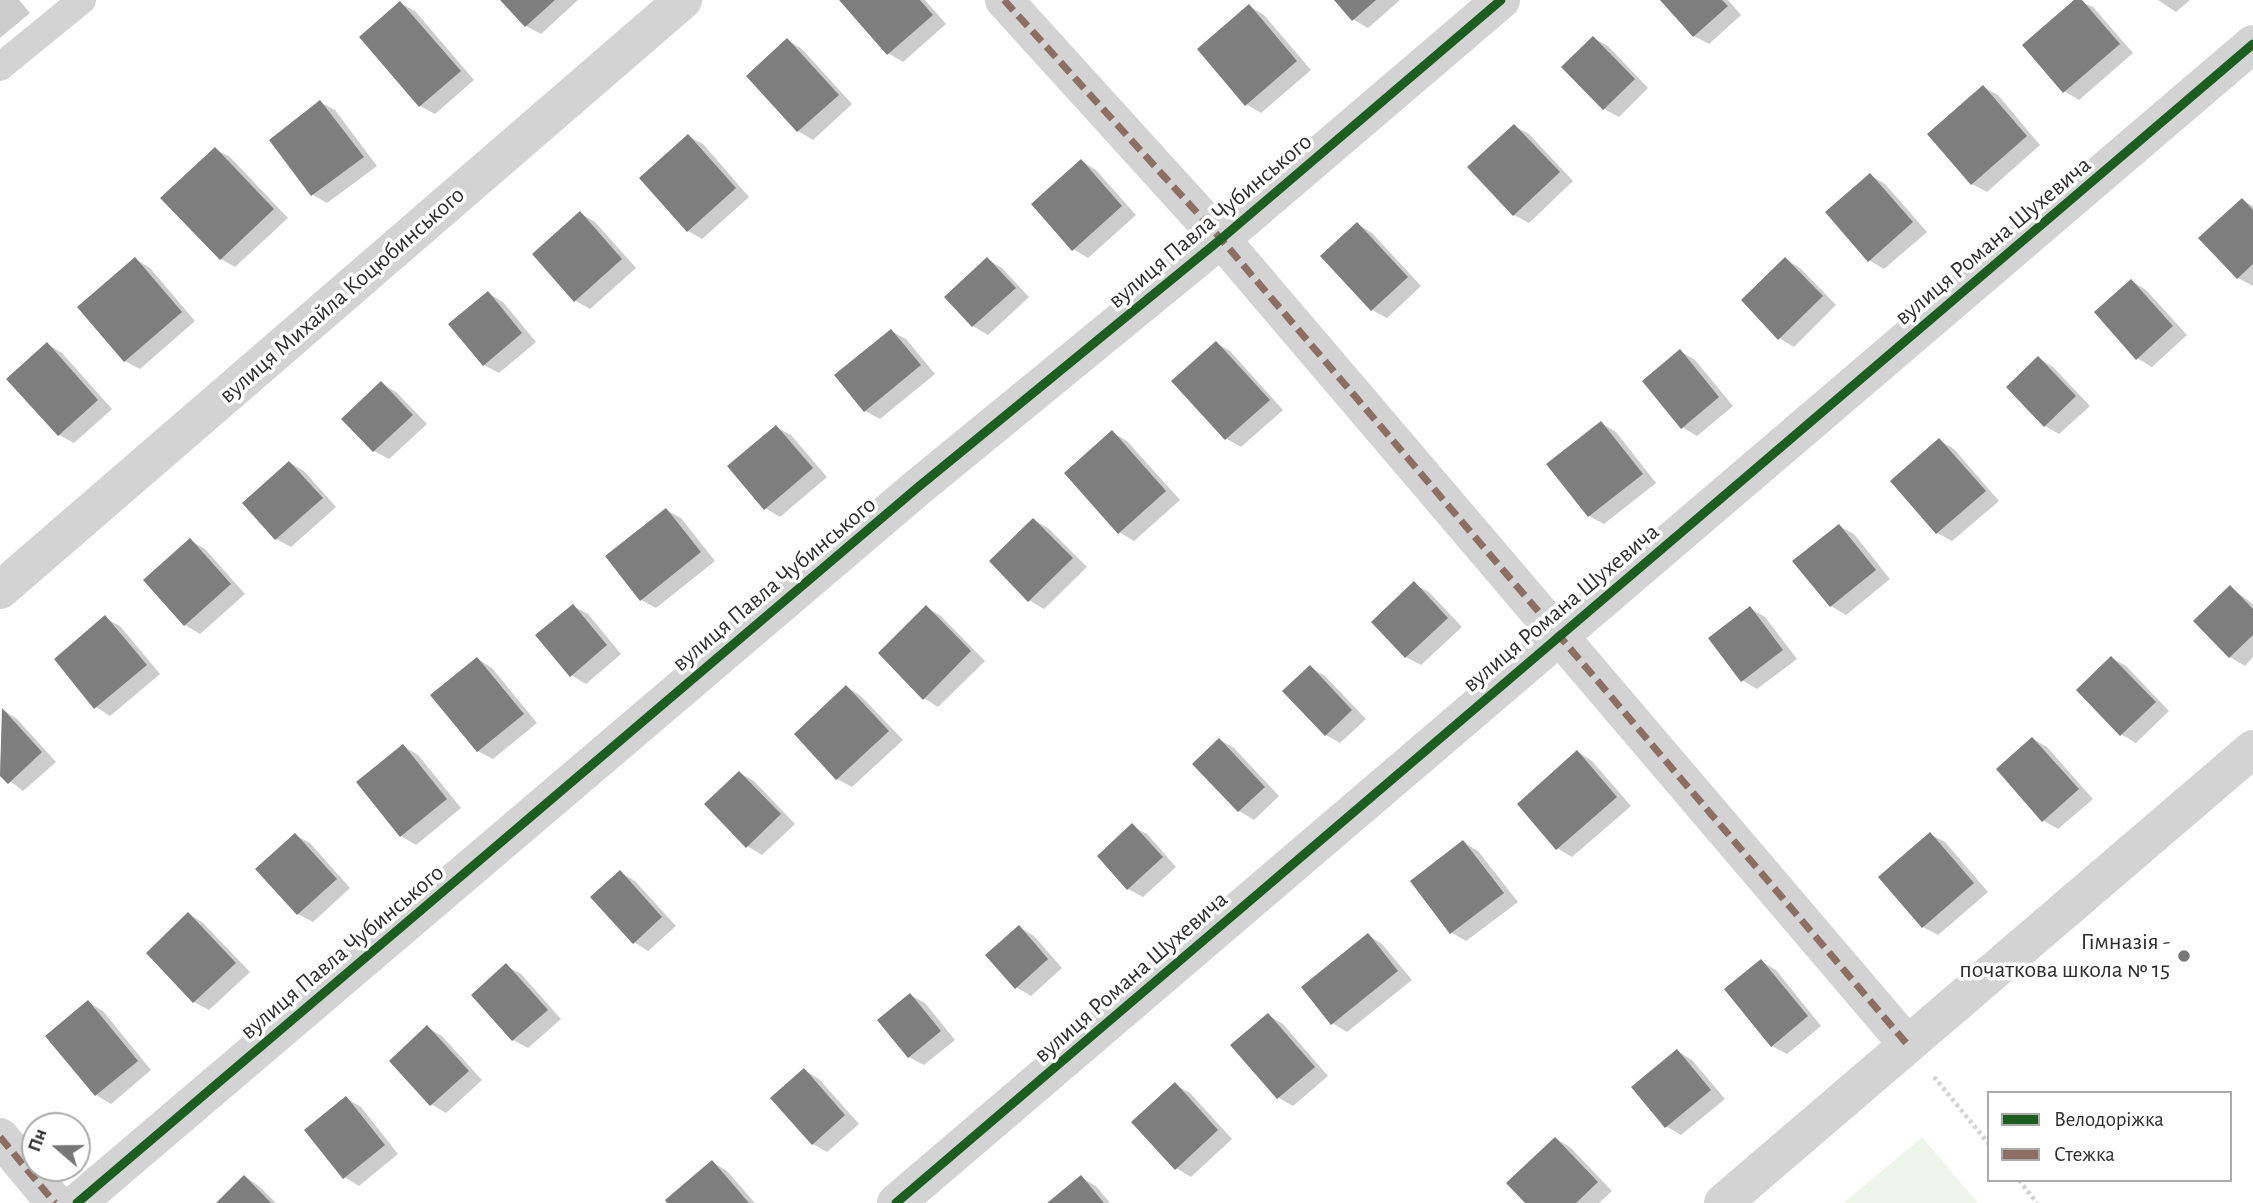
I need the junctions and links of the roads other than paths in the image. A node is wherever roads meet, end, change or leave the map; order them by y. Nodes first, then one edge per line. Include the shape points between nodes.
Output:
1 (683, 0) edge
2 (1004, 0) edge
3 (1501, 0) edge
4 (68, 4) edge
5 (2253, 44) edge
6 (0, 67) edge
7 (1221, 239) junction
8 (0, 590) edge
9 (1559, 635) junction
10 (2253, 749) edge
11 (1907, 1044) junction
12 (0, 1137) edge
13 (55, 1203) edge
14 (77, 1203) edge
15 (896, 1203) edge
16 (1723, 1203) edge

1 - 8 street, вулиця Михайла Коцюбинського
2 - 7 street
3 - 7 street, вулиця Павла Чубинського
4 - 6 lane
5 - 9 street, вулиця Романа Шухевича
7 - 9 street
7 - 14 street, вулиця Павла Чубинського via 917,488
9 - 11 street
9 - 15 street, вулиця Романа Шухевича
10 - 11 street
11 - 16 street
12 - 13 street

